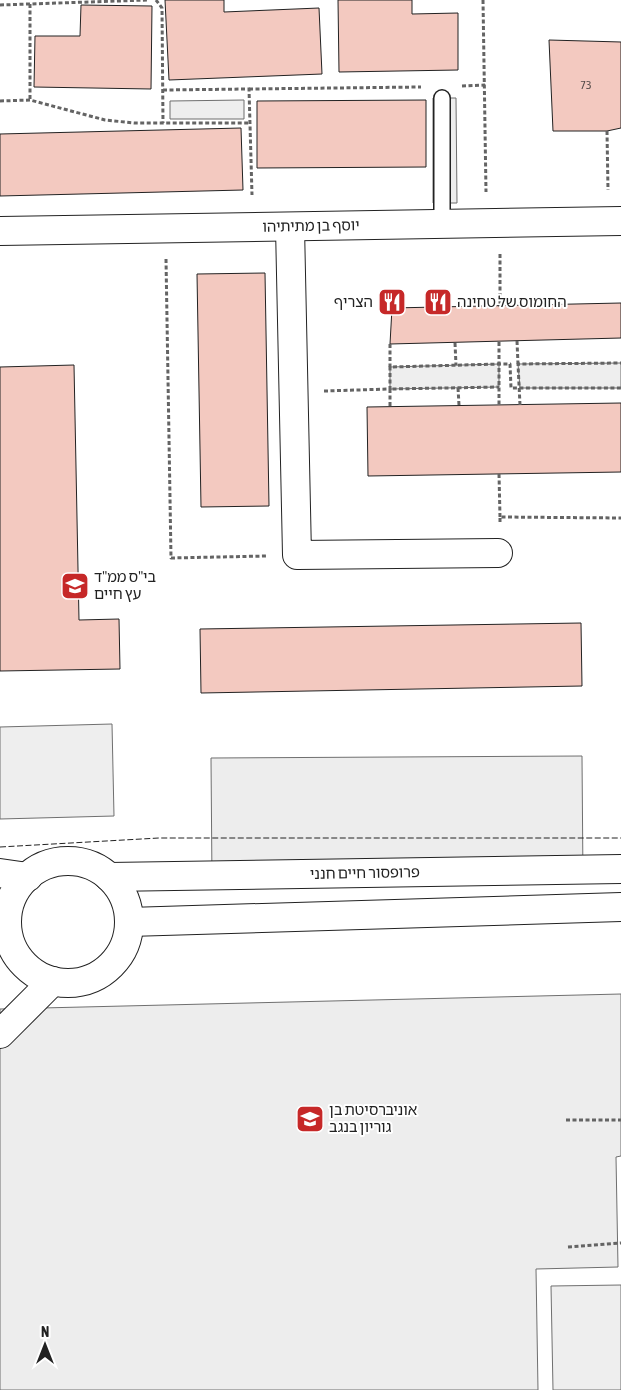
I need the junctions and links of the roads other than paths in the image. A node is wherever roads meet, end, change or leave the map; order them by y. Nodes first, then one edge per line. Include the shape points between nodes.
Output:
1 (442, 98) dead end
2 (621, 221) edge
3 (442, 224) junction
4 (290, 226) junction
5 (0, 231) edge
6 (498, 553) road end
7 (621, 869) edge
8 (0, 873) edge
9 (28, 877) junction
10 (109, 877) junction
11 (621, 907) edge
12 (3, 920) edge
13 (129, 922) junction
14 (53, 981) junction
15 (0, 1034) edge

1 - 3 lane
2 - 3 street, יוסף בן מתיתיהו via 493,234
3 - 4 street, יוסף בן מתיתיהו
4 - 5 street, יוסף בן מתיתיהו
4 - 6 street via 296,555
7 - 10 street, פרופסור חיים חנני
8 - 9 street
9 - 10 street via 43,867 77,862 94,867
9 - 12 street via 13,895
10 - 13 street via 122,892
11 - 13 street
12 - 14 street via 19,959 34,975
13 - 14 street via 122,951 110,968 73,984
14 - 15 street

